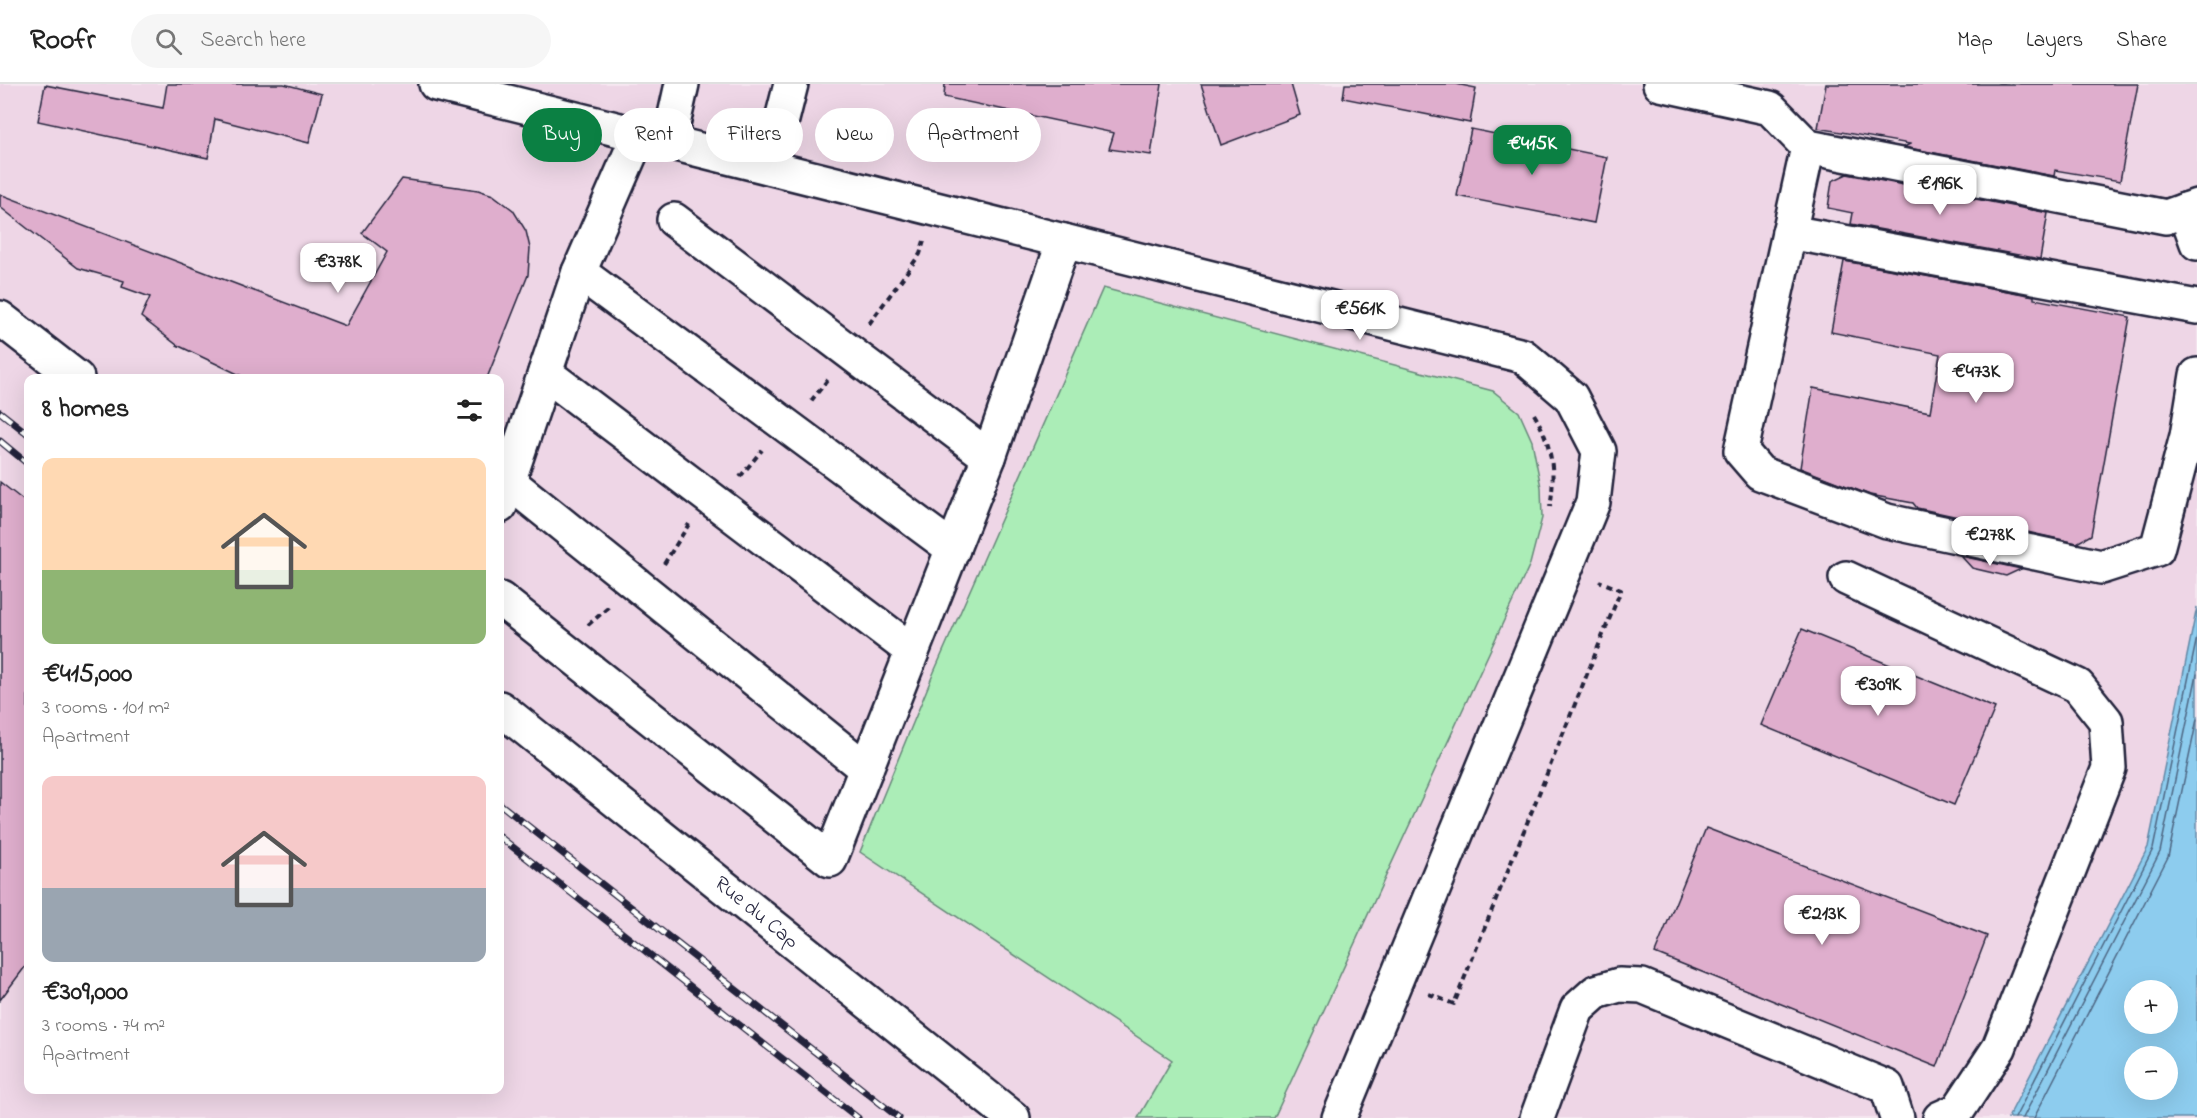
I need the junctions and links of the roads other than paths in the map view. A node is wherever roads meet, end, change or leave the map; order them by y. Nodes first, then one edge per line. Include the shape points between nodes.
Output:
1 (436, 84) edge
2 (682, 84) edge
3 (791, 84) edge
4 (1660, 84) edge
5 (670, 108) edge
6 (614, 128) edge
7 (1808, 147) junction
8 (694, 148) edge
9 (641, 162) edge
10 (770, 167) junction
11 (2191, 208) edge
12 (674, 220) dead end
13 (1789, 232) junction
14 (1064, 241) junction
15 (2197, 243) edge
16 (579, 272) junction
17 (2197, 307) edge
18 (0, 318) edge
19 (545, 373) junction
20 (72, 374) edge
21 (2197, 375) edge
22 (989, 457) junction
23 (504, 494) edge
24 (953, 549) junction
25 (1846, 578) dead end
26 (504, 602) edge
27 (912, 651) junction
28 (504, 711) edge
29 (866, 769) junction
30 (1013, 1118) edge
31 (1339, 1118) edge
32 (1537, 1118) edge
33 (1897, 1118) edge
34 (1940, 1118) edge

1 - 6 street
2 - 5 street
3 - 10 street
4 - 7 street via 1770,108
7 - 11 street via 2166,217
7 - 13 street
8 - 10 street
9 - 16 street
10 - 14 street
11 - 15 street
12 - 22 street
13 - 17 street
13 - 21 street via 1741,451 1760,473 1887,521 2101,567 2157,549 2187,436
14 - 22 street
14 - 31 street via 1522,356 1571,397 1599,451 1593,502
16 - 19 street
16 - 24 street
18 - 20 street
19 - 23 street
19 - 27 street
22 - 24 street
23 - 29 street
24 - 27 street
25 - 34 street via 2078,686 2106,721 2109,768 1999,1048 1958,1110
26 - 29 street via 830,860
27 - 29 street
28 - 30 street, Rue du Cap
32 - 33 street via 1577,1009 1596,992 1618,985 1642,986 1887,1087

